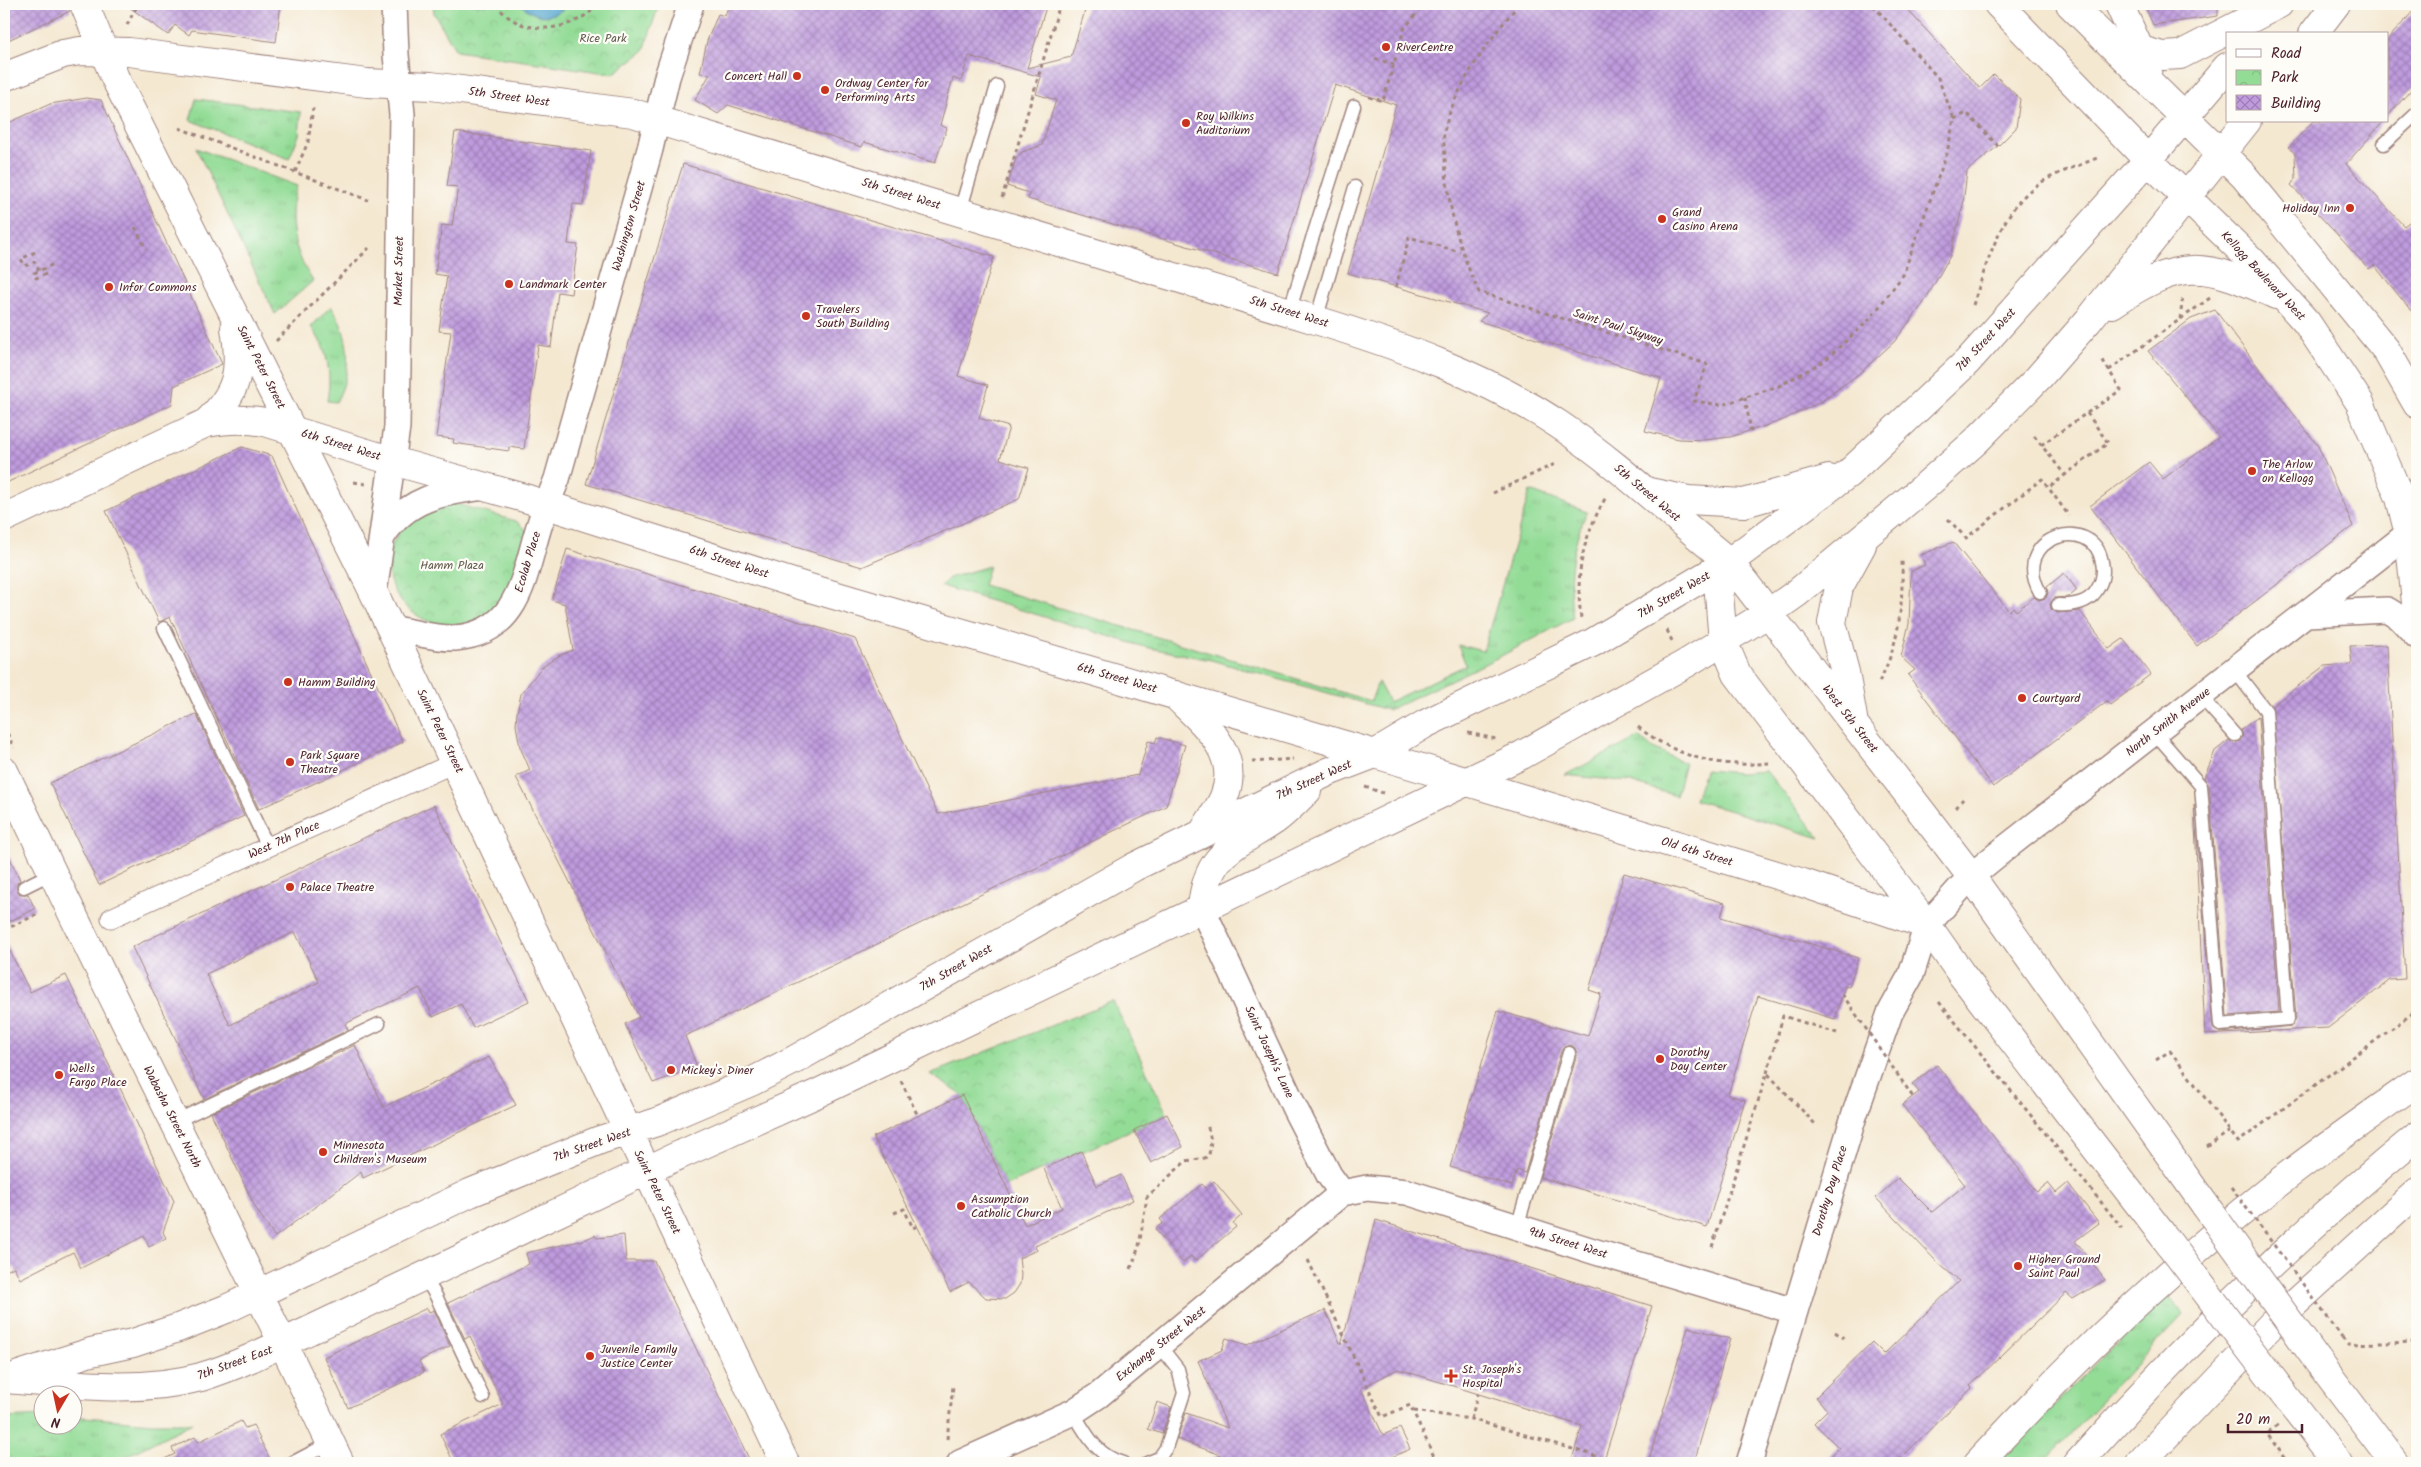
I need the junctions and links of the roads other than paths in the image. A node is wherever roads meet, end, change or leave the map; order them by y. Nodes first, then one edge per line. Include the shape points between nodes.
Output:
1 (84, 4) edge
2 (394, 4) edge
3 (691, 4) edge
4 (1998, 4) edge
5 (2070, 4) edge
6 (2119, 4) edge
7 (2281, 4) edge
8 (2336, 4) edge
9 (2258, 32) edge
10 (2315, 32) edge
11 (2108, 41) junction
12 (104, 51) junction
13 (2140, 51) junction
14 (2226, 68) edge
15 (4, 77) edge
16 (399, 84) junction
17 (997, 86) dead end
18 (2161, 94) junction
19 (1354, 106) dead end
20 (2417, 113) edge
21 (2185, 117) junction
22 (657, 120) junction
23 (2246, 122) edge
24 (2384, 144) dead end
25 (2222, 154) junction
26 (2148, 160) junction
27 (1355, 187) dead end
28 (2185, 198) junction
29 (960, 211) junction
30 (2284, 298) junction
31 (233, 312) junction
32 (1289, 312) junction
33 (1316, 320) junction
34 (2088, 321) junction
35 (2417, 404) edge
36 (206, 423) junction
37 (293, 431) junction
38 (393, 461) junction
39 (1848, 474) junction
40 (487, 487) junction
41 (1649, 492) junction
42 (547, 505) junction
43 (4, 518) edge
44 (2413, 530) edge
45 (1868, 532) junction
46 (382, 537) junction
47 (1729, 562) junction
48 (2040, 592) dead end
49 (374, 593) junction
50 (2058, 605) dead end
51 (2417, 613) edge
52 (1767, 614) junction
53 (2307, 614) junction
54 (164, 628) dead end
55 (390, 628) junction
56 (2417, 636) edge
57 (1723, 641) junction
58 (2235, 671) junction
59 (1176, 695) junction
60 (2201, 697) junction
61 (1854, 722) junction
62 (2154, 733) junction
63 (2235, 736) dead end
64 (1375, 754) junction
65 (456, 762) junction
66 (4, 771) edge
67 (1328, 772) junction
68 (1465, 782) junction
69 (1204, 831) junction
70 (268, 847) junction
71 (52, 873) junction
72 (1971, 876) junction
73 (24, 887) dead end
74 (1202, 908) junction
75 (112, 918) dead end
76 (1927, 925) junction
77 (379, 1024) dead end
78 (1568, 1053) dead end
79 (2417, 1082) edge
80 (174, 1122) junction
81 (628, 1132) junction
82 (2417, 1136) edge
83 (647, 1170) junction
84 (2417, 1192) edge
85 (1342, 1194) junction
86 (1517, 1227) junction
87 (424, 1276) junction
88 (260, 1292) junction
89 (1794, 1311) junction
90 (285, 1344) junction
91 (1160, 1346) junction
92 (5, 1379) edge
93 (484, 1397) dead end
94 (1073, 1412) junction
95 (335, 1453) edge
96 (292, 1463) edge
97 (785, 1463) edge
98 (960, 1463) edge
99 (1123, 1463) edge
100 (1147, 1463) edge
101 (1749, 1463) edge
102 (1978, 1463) edge
103 (2078, 1463) edge
104 (2140, 1463) edge
105 (2338, 1463) edge
106 (2395, 1463) edge

1 - 12 main road, Saint Peter Street
2 - 16 street, Market Street
3 - 22 street, Washington Street
4 - 26 main road, Kellogg Boulevard West
5 - 11 main road
6 - 13 main road
7 - 9 main road
7 - 13 main road via 2180,55 2163,56
8 - 10 main road
11 - 13 main road
11 - 18 main road
12 - 15 main road, 5th Street West via 63,54
12 - 16 main road, 5th Street West via 367,83
12 - 31 main road, Saint Peter Street
13 - 18 main road
14 - 21 main road, 7th Street West
16 - 22 main road, 5th Street West via 624,112
16 - 38 street, Market Street via 402,114
17 - 29 lane
18 - 21 main road
19 - 32 lane
20 - 24 lane
21 - 25 main road
21 - 26 main road, 7th Street West
22 - 29 main road, 5th Street West
22 - 42 street, Washington Street
23 - 25 main road
25 - 28 main road
25 - 35 main road via 2244,176 2386,350
26 - 28 main road, Kellogg Boulevard West
26 - 39 main road, 7th Street West via 1968,361
27 - 33 lane
28 - 30 main road, Kellogg Boulevard West via 2208,217
28 - 34 main road
29 - 32 main road, 5th Street West
30 - 34 main road via 2239,278 2209,270 2185,270 2167,273 2144,283
30 - 44 main road, Kellogg Boulevard West via 2307,323 2360,403
31 - 36 main road via 240,354 234,386 224,407
31 - 37 main road, Saint Peter Street
32 - 33 main road, 5th Street West
33 - 41 main road, 5th Street West via 1460,371 1557,423
34 - 45 main road via 1976,441
36 - 37 main road, 6th Street West via 245,418
36 - 43 main road, 6th Street West
37 - 38 main road, 6th Street West
37 - 49 main road, Saint Peter Street
38 - 40 main road, 6th Street West
38 - 46 street, Market Street
39 - 41 main road via 1744,503 1688,500
39 - 47 main road, 7th Street West
40 - 42 main road, 6th Street West
40 - 46 street via 428,497 402,513
41 - 47 main road, 5th Street West
42 - 55 street, Ecolab Place via 521,591 500,619 482,632 452,638
42 - 59 main road, 6th Street West via 803,586
44 - 51 main road, Kellogg Boulevard West
44 - 53 street, North Smith Avenue
45 - 52 main road via 1797,594
45 - 61 main road via 1839,587 1832,622
46 - 49 street, Market Street
47 - 52 main road, West 5th Street
47 - 57 main road via 1719,594
47 - 64 main road, 7th Street West via 1592,643 1425,724
48 - 50 lane via 2032,569 2034,557 2041,547 2062,535 2086,539 2101,557 2102,580 2090,598 2080,604
49 - 55 main road, Saint Peter Street
52 - 57 main road
52 - 61 main road, West 5th Street
53 - 56 street via 2386,610 2400,618
53 - 58 street, North Smith Avenue
54 - 70 lane
55 - 65 main road, Saint Peter Street
57 - 68 main road via 1592,718
57 - 76 main road via 1737,674
58 - 60 street, North Smith Avenue
58 - 62 lane via 2266,711 2288,1019 2220,1025 2201,786
59 - 64 main road, 6th Street West
59 - 69 main road via 1216,736 1227,764 1224,797
60 - 62 street, North Smith Avenue
60 - 63 lane
61 - 72 main road, West 5th Street
62 - 72 street, North Smith Avenue
64 - 67 main road, 7th Street West
64 - 68 main road, 6th Street West
65 - 70 street, West 7th Place
65 - 81 main road, Saint Peter Street
66 - 71 main road, Wabasha Street North
67 - 69 main road, 7th Street West
67 - 74 main road via 1276,820 1232,845 1211,868 1204,887
68 - 74 main road
68 - 76 main road, Old 6th Street via 1803,884
69 - 81 main road, 7th Street West via 1134,867 794,1060 753,1081
70 - 75 street, West 7th Place
71 - 73 lane
71 - 80 main road, Wabasha Street North
72 - 76 street, North Smith Avenue
72 - 106 main road, West 5th Street, bridge via 2205,1205
74 - 83 main road via 816,1094
74 - 85 street, Saint Joseph's Lane via 1295,1109
76 - 89 street, Dorothy Day Place via 1912,975 1890,1013 1854,1116
76 - 105 main road, bridge via 1962,975
77 - 80 lane
78 - 86 lane
79 - 102 main road via 2301,1166 2205,1242 2103,1336
80 - 88 main road, Wabasha Street North
81 - 83 main road, Saint Peter Street
81 - 88 main road, 7th Street West via 592,1143 470,1193
82 - 103 main road via 2240,1292
83 - 87 main road
83 - 97 main road, Saint Peter Street
84 - 104 main road via 2273,1323
85 - 86 street, 9th Street West via 1367,1188 1408,1192
85 - 91 street, Exchange Street West
86 - 89 street, 9th Street West
87 - 90 main road
87 - 93 lane
88 - 90 main road, Wabasha Street North
88 - 92 main road, 7th Street East via 178,1328
89 - 101 street, Dorothy Day Place
90 - 92 main road, 7th Street East via 201,1377 153,1386 110,1388
90 - 95 main road, Wabasha Street North
91 - 94 street, Exchange Street West
91 - 100 lane via 1178,1369 1184,1393 1166,1448 1159,1458
94 - 98 street, Exchange Street West
94 - 99 lane via 1097,1449 1104,1456
95 - 96 lane

